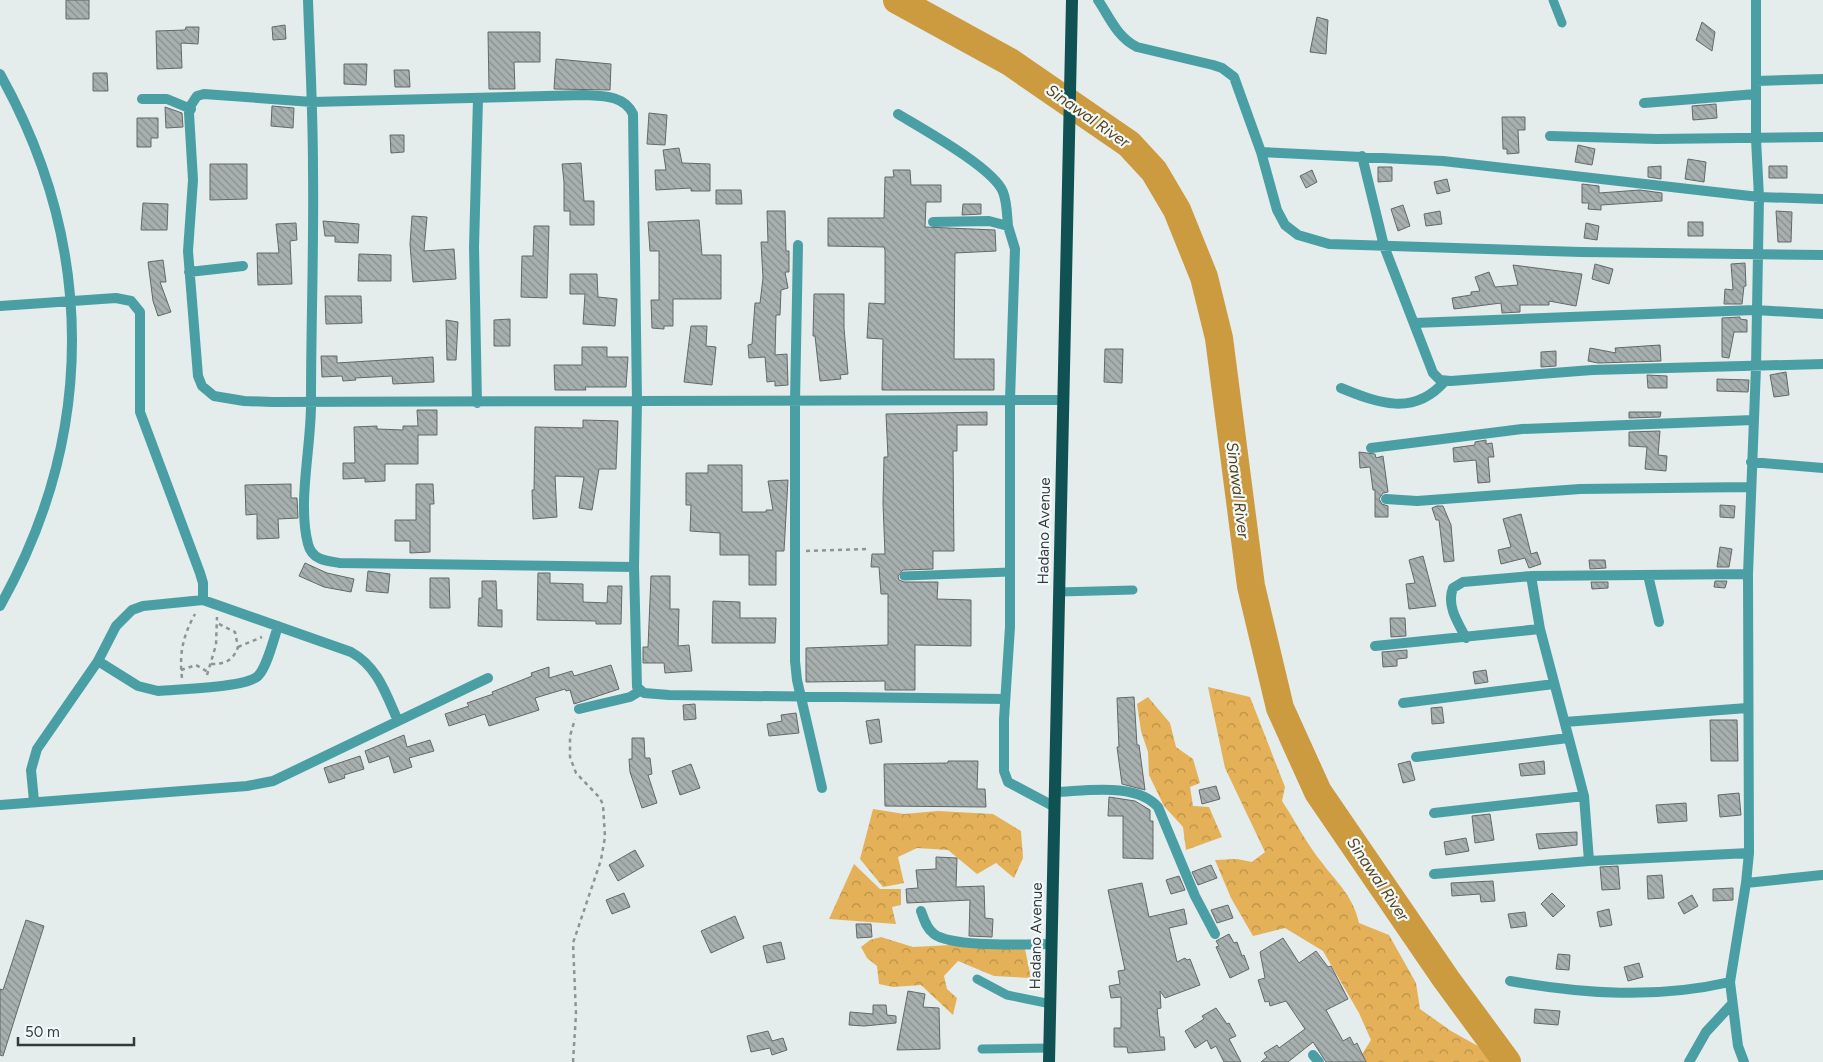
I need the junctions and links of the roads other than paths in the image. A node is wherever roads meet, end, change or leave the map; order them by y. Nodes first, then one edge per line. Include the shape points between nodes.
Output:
1 (308, 0) edge
2 (1072, 0) edge
3 (1098, 0) edge
4 (1553, 0) edge
5 (1756, 0) edge
6 (1562, 22) dead end
7 (0, 74) edge
8 (1823, 79) edge
9 (1756, 80) junction
10 (1756, 94) junction
11 (142, 99) dead end
12 (478, 99) junction
13 (312, 102) junction
14 (1644, 103) dead end
15 (191, 109) junction
16 (898, 114) dead end
17 (1550, 136) dead end
18 (1823, 137) edge
19 (1756, 139) junction
20 (1261, 152) junction
21 (1362, 156) junction
22 (1759, 197) junction
23 (1823, 199) edge
24 (933, 222) dead end
25 (1008, 226) junction
26 (798, 245) dead end
27 (1384, 246) junction
28 (1756, 254) junction
29 (1823, 255) edge
30 (243, 266) dead end
31 (189, 272) junction
32 (71, 300) junction
33 (0, 306) edge
34 (1755, 310) junction
35 (1823, 314) edge
36 (1414, 323) junction
37 (1823, 364) edge
38 (1756, 367) junction
39 (1445, 381) junction
40 (1341, 388) dead end
41 (1010, 400) junction
42 (1063, 400) junction
43 (637, 401) junction
44 (795, 401) junction
45 (312, 403) junction
46 (477, 403) junction
47 (1753, 420) junction
48 (1372, 448) dead end
49 (1751, 462) junction
50 (1823, 468) edge
51 (1751, 487) junction
52 (1386, 499) dead end
53 (634, 567) junction
54 (1009, 572) junction
55 (1748, 574) junction
56 (1648, 575) junction
57 (904, 576) dead end
58 (1530, 576) junction
59 (1133, 590) dead end
60 (1059, 592) junction
61 (203, 600) junction
62 (0, 606) edge
63 (1659, 622) dead end
64 (277, 628) junction
65 (1540, 629) junction
66 (1466, 638) junction
67 (1375, 646) dead end
68 (98, 661) junction
69 (488, 678) dead end
70 (1554, 684) junction
71 (640, 691) junction
72 (801, 697) junction
73 (1005, 699) junction
74 (1403, 703) dead end
75 (1747, 708) junction
76 (579, 709) road end
77 (398, 721) junction
78 (1565, 722) junction
79 (1568, 738) junction
80 (1416, 757) dead end
81 (822, 788) dead end
82 (1055, 792) junction
83 (1584, 796) junction
84 (34, 801) junction
85 (0, 805) edge
86 (1055, 807) junction
87 (1434, 813) dead end
88 (1749, 853) junction
89 (1589, 862) junction
90 (1434, 874) dead end
91 (1822, 875) dead end
92 (1746, 883) junction
93 (921, 911) dead end
94 (1215, 934) dead end
95 (1052, 944) junction
96 (977, 979) dead end
97 (1510, 981) dead end
98 (1730, 982) junction
99 (1051, 1004) junction
100 (1732, 1004) junction
101 (1050, 1048) junction
102 (982, 1049) dead end
103 (1049, 1062) edge
104 (1689, 1062) edge
105 (1744, 1062) edge

1 - 13 street
2 - 42 main road, Hadano Avenue
3 - 20 street via 1127,42 1229,72 1238,85
4 - 6 lane
5 - 9 street
7 - 32 street via 43,167 62,232
8 - 9 street
9 - 10 street
10 - 14 street
10 - 19 street
11 - 15 street via 167,99
12 - 13 street
12 - 43 street via 584,95 612,98 629,106 633,114
12 - 46 street via 474,247
13 - 15 street via 204,94 197,96
13 - 45 street
15 - 31 street via 193,180
16 - 25 street via 991,176 1003,192
17 - 19 street
18 - 19 street
19 - 22 street
20 - 21 street
20 - 27 street via 1278,210 1285,225 1298,235 1329,244
21 - 22 street via 1443,161
21 - 27 street
22 - 23 street
22 - 28 street
24 - 25 street via 989,221
25 - 41 street via 1015,249
26 - 44 street
27 - 28 street
27 - 36 street
28 - 29 street
28 - 34 street
30 - 31 street
31 - 45 street via 198,376 207,391 214,396 244,401
32 - 33 street
32 - 61 street via 125,299 136,304 140,312 140,412 200,573
32 - 62 street via 72,364 59,461 31,545
34 - 35 street
34 - 36 street
34 - 38 street
36 - 39 street via 1433,373
37 - 38 street
38 - 39 street via 1592,370
38 - 47 street
39 - 40 street via 1424,396 1394,405
41 - 42 street
41 - 44 street
41 - 54 street
42 - 60 main road, Hadano Avenue
43 - 44 street
43 - 46 street
43 - 53 street
44 - 72 street via 795,660
45 - 46 street
45 - 53 street via 305,515 308,544 318,558 340,563
47 - 48 street via 1522,429
47 - 49 street
49 - 50 street
49 - 51 street
51 - 52 street via 1580,489 1417,501
51 - 55 street
53 - 71 street via 635,682
54 - 57 lane
54 - 73 street via 1010,627
55 - 56 street
55 - 75 street
56 - 58 street
56 - 63 street
58 - 65 street
58 - 66 street via 1457,584 1450,594 1451,602
59 - 60 lane
60 - 82 main road, Hadano Avenue
61 - 64 street
61 - 68 street via 132,610 116,626
64 - 68 street via 258,676 237,684 147,690
64 - 77 street via 361,657 381,681
65 - 66 street
65 - 70 street
66 - 67 street
68 - 84 street via 36,748 31,770
69 - 77 street
70 - 74 street
70 - 78 street
71 - 72 street via 669,695
71 - 76 street via 630,697
72 - 73 street
72 - 81 street
73 - 86 street via 1006,779
75 - 78 street
75 - 88 street
77 - 84 street via 284,776 259,784
78 - 79 street
79 - 80 street
79 - 83 street
82 - 86 main road, Hadano Avenue
82 - 94 street via 1137,792 1152,801
83 - 87 street
83 - 89 street
84 - 85 street
86 - 95 main road, Hadano Avenue
88 - 89 street
88 - 92 street
89 - 90 street
91 - 92 street
92 - 98 street
93 - 95 street via 930,931 942,939
95 - 99 main road, Hadano Avenue
96 - 99 lane via 1007,995
97 - 98 street via 1581,992 1625,993 1669,992
98 - 100 street
99 - 101 main road, Hadano Avenue
100 - 104 street via 1711,1025
100 - 105 street via 1738,1046
101 - 102 lane
101 - 103 main road, Hadano Avenue

